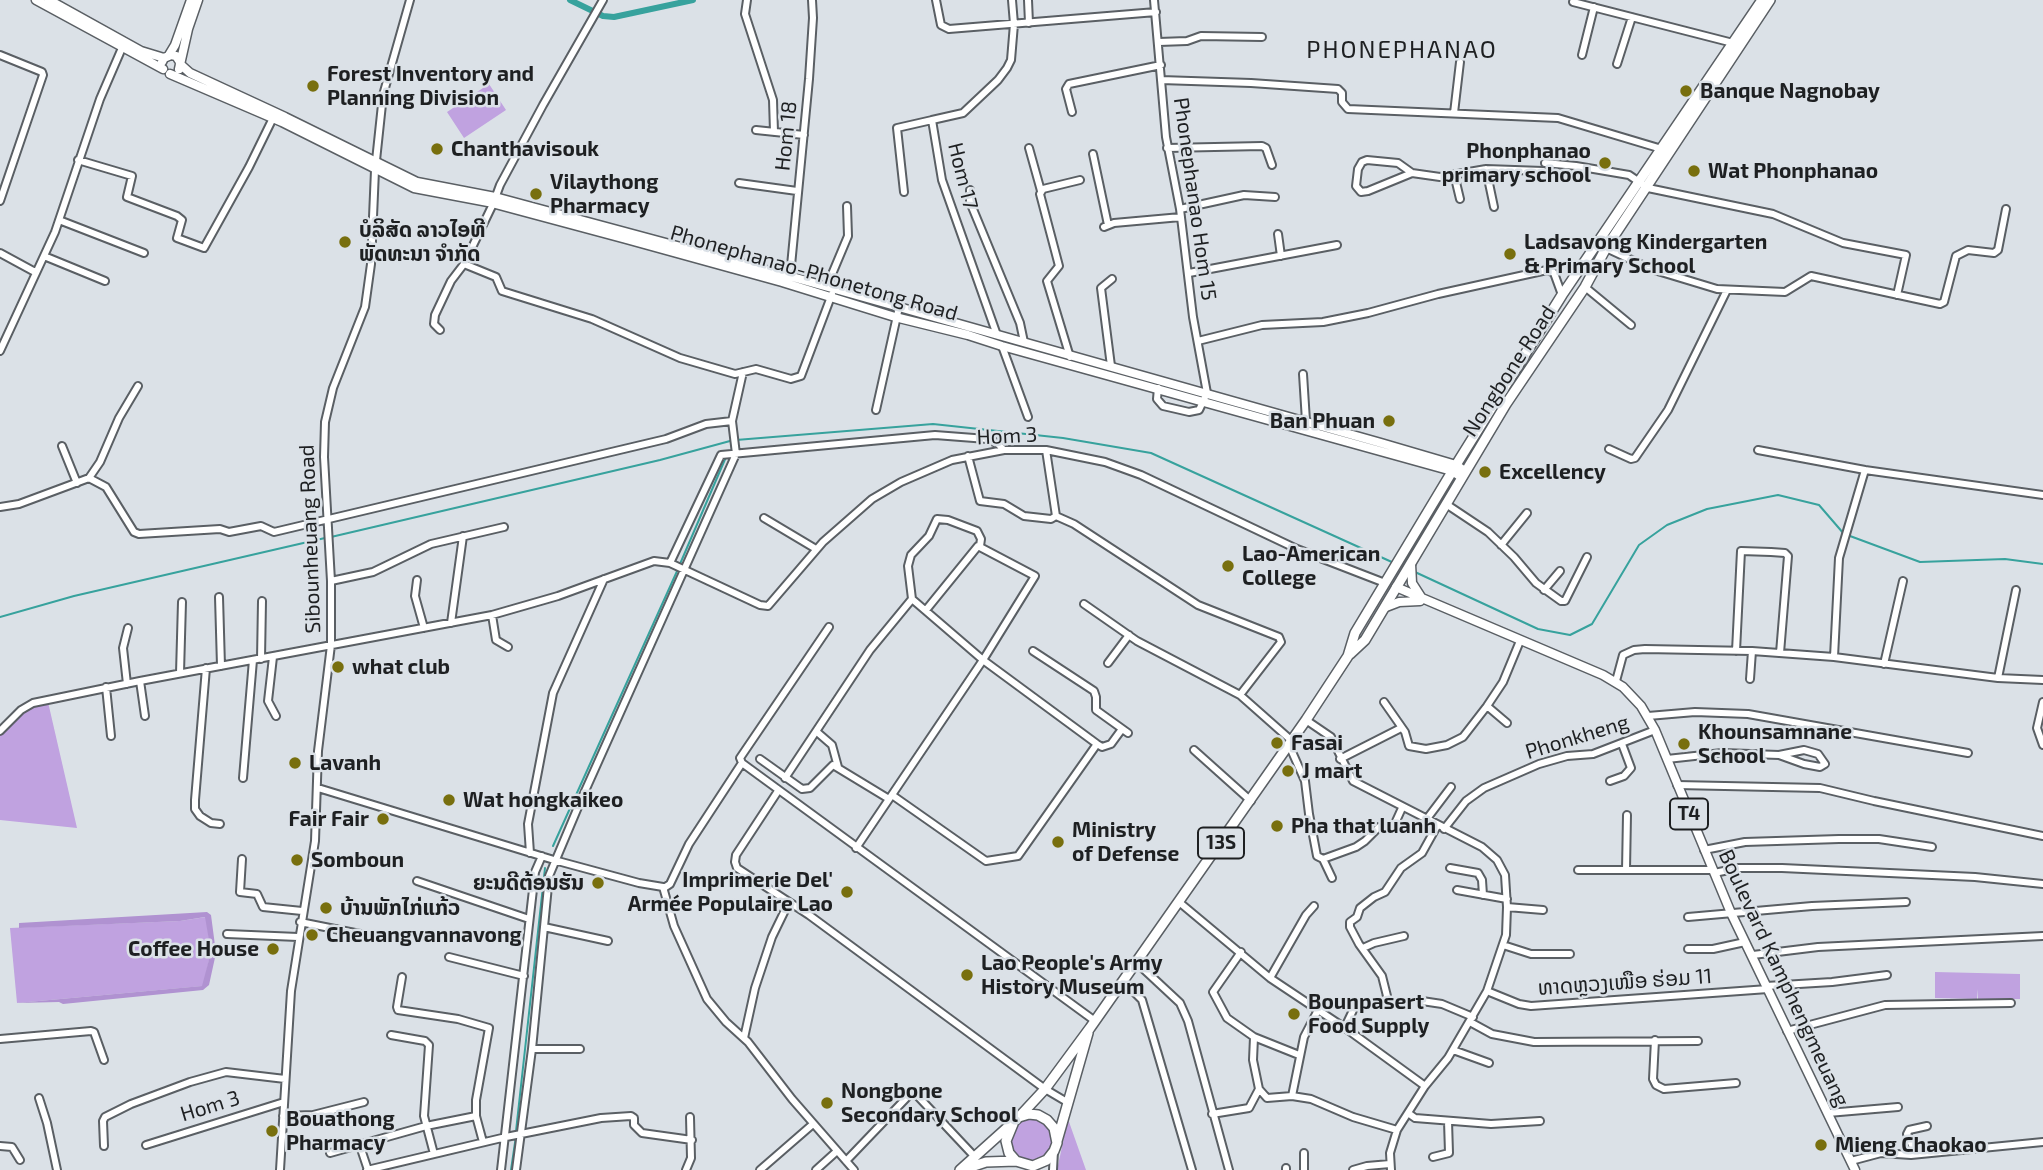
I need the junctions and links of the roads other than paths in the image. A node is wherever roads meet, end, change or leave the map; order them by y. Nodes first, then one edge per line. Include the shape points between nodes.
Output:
1 (36, 0) edge
2 (191, 0) edge
3 (198, 0) edge
4 (411, 0) edge
5 (747, 0) edge
6 (812, 0) edge
7 (936, 0) edge
8 (1012, 0) edge
9 (1028, 0) edge
10 (1154, 0) edge
11 (1762, 0) edge
12 (1770, 0) edge
13 (51, 1) edge
14 (1573, 2) dead end
15 (602, 3) edge
16 (1594, 8) junction
17 (1156, 12) junction
18 (1632, 17) junction
19 (1029, 23) junction
20 (1014, 24) junction
21 (185, 27) junction
22 (1262, 37) dead end
23 (1159, 42) junction
24 (1733, 43) junction
25 (122, 48) junction
26 (0, 55) edge
27 (1582, 55) dead end
28 (167, 56) junction
29 (1460, 62) dead end
30 (180, 63) junction
31 (1617, 64) dead end
32 (1161, 65) junction
33 (167, 72) junction
34 (1161, 80) junction
35 (1072, 112) dead end
36 (1454, 113) junction
37 (273, 118) junction
38 (284, 119) junction
39 (932, 120) junction
40 (756, 130) dead end
41 (774, 132) junction
42 (804, 135) junction
43 (1029, 148) dead end
44 (1167, 148) junction
45 (1662, 149) junction
46 (1093, 154) dead end
47 (78, 160) junction
48 (1272, 165) dead end
49 (375, 166) junction
50 (1486, 169) junction
51 (1412, 173) junction
52 (1454, 174) junction
53 (1080, 180) dead end
54 (1639, 181) junction
55 (740, 183) dead end
56 (1648, 188) junction
57 (970, 190) dead end
58 (797, 191) junction
59 (1041, 191) junction
60 (904, 192) dead end
61 (1275, 197) dead end
62 (1460, 199) dead end
63 (0, 201) edge
64 (494, 201) junction
65 (847, 206) dead end
66 (1494, 207) dead end
67 (1180, 209) junction
68 (2006, 209) dead end
69 (1181, 217) junction
70 (59, 220) junction
71 (1278, 234) dead end
72 (1338, 245) dead end
73 (1606, 248) junction
74 (0, 253) edge
75 (144, 253) dead end
76 (44, 256) junction
77 (1281, 256) junction
78 (464, 264) junction
79 (35, 272) junction
80 (1189, 273) junction
81 (790, 276) junction
82 (1112, 279) dead end
83 (104, 281) dead end
84 (1585, 287) junction
85 (830, 290) junction
86 (1727, 290) junction
87 (1562, 295) junction
88 (1898, 295) junction
89 (898, 307) junction
90 (895, 317) junction
91 (1631, 325) dead end
92 (440, 330) dead end
93 (969, 331) junction
94 (997, 335) junction
95 (1198, 341) junction
96 (1024, 342) junction
97 (1002, 346) junction
98 (0, 351) edge
99 (1069, 354) junction
100 (1073, 365) junction
101 (1111, 366) junction
102 (743, 372) junction
103 (1303, 374) dead end
104 (138, 386) dead end
105 (1158, 388) junction
106 (1206, 397) junction
107 (876, 410) dead end
108 (1028, 417) dead end
109 (1306, 421) junction
110 (733, 423) junction
111 (62, 446) dead end
112 (1609, 449) dead end
113 (1004, 450) junction
114 (1046, 450) junction
115 (1758, 450) dead end
116 (731, 453) junction
117 (968, 456) junction
118 (1865, 470) junction
119 (1458, 471) junction
120 (89, 478) junction
121 (77, 483) junction
122 (2043, 495) edge
123 (1446, 504) junction
124 (0, 507) edge
125 (1527, 513) dead end
126 (1056, 516) junction
127 (764, 518) dead end
128 (328, 521) junction
129 (504, 527) dead end
130 (463, 536) junction
131 (1501, 545) junction
132 (980, 546) junction
133 (817, 549) junction
134 (1410, 557) junction
135 (1587, 557) dead end
136 (671, 564) junction
137 (684, 569) junction
138 (1560, 571) dead end
139 (604, 579) junction
140 (416, 580) dead end
141 (331, 581) junction
142 (1903, 581) dead end
143 (1385, 583) junction
144 (1396, 587) junction
145 (1544, 590) junction
146 (2016, 590) dead end
147 (219, 597) dead end
148 (912, 599) junction
149 (262, 601) dead end
150 (1426, 601) junction
151 (182, 602) dead end
152 (1084, 604) dead end
153 (1386, 607) junction
154 (926, 610) junction
155 (492, 615) junction
156 (451, 623) junction
157 (829, 627) dead end
158 (128, 628) dead end
159 (424, 628) junction
160 (1129, 635) junction
161 (1520, 641) junction
162 (331, 645) junction
163 (508, 647) dead end
164 (1033, 651) dead end
165 (1736, 651) junction
166 (1752, 651) junction
167 (1780, 653) junction
168 (273, 656) junction
169 (1348, 656) junction
170 (1834, 656) junction
171 (257, 659) junction
172 (983, 660) junction
173 (1108, 663) dead end
174 (1884, 664) junction
175 (221, 666) junction
176 (206, 668) junction
177 (180, 673) junction
178 (1750, 678) dead end
179 (1998, 678) junction
180 (2043, 680) edge
181 (140, 681) junction
182 (1616, 681) junction
183 (127, 684) junction
184 (106, 687) junction
185 (1240, 695) junction
186 (1384, 702) dead end
187 (2043, 702) edge
188 (1487, 706) junction
189 (145, 716) dead end
190 (276, 716) dead end
191 (1648, 716) junction
192 (1306, 720) junction
193 (1507, 723) dead end
194 (1401, 728) junction
195 (1655, 730) junction
196 (0, 731) edge
197 (817, 732) junction
198 (111, 736) dead end
199 (1291, 743) junction
200 (1097, 744) junction
201 (1622, 744) junction
202 (2043, 745) edge
203 (1194, 750) dead end
204 (1968, 753) dead end
205 (1779, 755) junction
206 (760, 759) dead end
207 (1340, 759) junction
208 (1667, 759) junction
209 (742, 763) junction
210 (838, 766) junction
211 (243, 778) dead end
212 (785, 778) junction
213 (1610, 781) dead end
214 (1677, 785) junction
215 (318, 788) junction
216 (1451, 788) dead end
217 (778, 791) junction
218 (891, 797) junction
219 (1251, 801) junction
220 (1402, 808) junction
221 (1627, 816) dead end
222 (1426, 820) junction
223 (220, 824) dead end
224 (1441, 827) junction
225 (2043, 835) edge
226 (1932, 847) dead end
227 (856, 848) junction
228 (1704, 850) junction
229 (530, 853) junction
230 (542, 856) junction
231 (242, 859) dead end
232 (1323, 859) junction
233 (554, 860) junction
234 (1450, 868) dead end
235 (1578, 870) dead end
236 (1626, 870) junction
237 (1713, 871) junction
238 (1332, 878) dead end
239 (417, 881) dead end
240 (2043, 884) edge
241 (664, 888) junction
242 (1457, 890) dead end
243 (1483, 895) junction
244 (789, 902) junction
245 (1179, 902) junction
246 (1906, 902) dead end
247 (1507, 903) junction
248 (1314, 906) dead end
249 (1543, 910) dead end
250 (302, 911) junction
251 (1731, 912) junction
252 (1688, 917) dead end
253 (529, 919) junction
254 (300, 922) junction
255 (544, 927) junction
256 (227, 934) dead end
257 (1404, 936) dead end
258 (2043, 936) edge
259 (298, 937) junction
260 (380, 938) dead end
261 (608, 941) dead end
262 (1745, 942) junction
263 (1503, 945) junction
264 (1363, 948) junction
265 (1688, 949) dead end
266 (1241, 952) junction
267 (1570, 954) dead end
268 (1753, 955) junction
269 (449, 957) dead end
270 (1136, 962) junction
271 (1887, 975) dead end
272 (524, 976) junction
273 (402, 977) dead end
274 (1270, 978) junction
275 (1123, 981) junction
276 (1767, 988) junction
277 (1487, 990) junction
278 (1422, 1001) dead end
279 (2011, 1003) dead end
280 (1318, 1010) junction
281 (1471, 1020) junction
282 (1093, 1025) junction
283 (1345, 1027) junction
284 (1787, 1031) junction
285 (391, 1035) dead end
286 (1254, 1037) junction
287 (744, 1038) junction
288 (0, 1039) edge
289 (1655, 1040) junction
290 (1698, 1041) dead end
291 (532, 1049) junction
292 (580, 1049) dead end
293 (1454, 1050) junction
294 (1299, 1055) junction
295 (104, 1060) dead end
296 (1489, 1063) dead end
297 (285, 1079) junction
298 (1736, 1083) dead end
299 (1425, 1086) junction
300 (1045, 1089) junction
301 (1259, 1090) junction
302 (1292, 1096) junction
303 (39, 1098) dead end
304 (284, 1102) junction
305 (364, 1102) dead end
306 (1068, 1102) junction
307 (1898, 1107) dead end
308 (1408, 1113) junction
309 (1828, 1113) junction
310 (1212, 1114) junction
311 (283, 1116) junction
312 (476, 1116) junction
313 (690, 1117) dead end
314 (1016, 1120) junction
315 (1448, 1121) junction
316 (1540, 1121) dead end
317 (813, 1124) junction
318 (426, 1126) junction
319 (1927, 1126) dead end
320 (1397, 1130) junction
321 (522, 1133) junction
322 (506, 1137) junction
323 (692, 1140) junction
324 (483, 1142) junction
325 (2043, 1142) edge
326 (146, 1144) dead end
327 (0, 1146) edge
328 (104, 1146) dead end
329 (360, 1146) junction
330 (1056, 1147) junction
331 (838, 1151) junction
332 (330, 1153) dead end
333 (1304, 1153) dead end
334 (433, 1154) junction
335 (1916, 1154) junction
336 (975, 1157) junction
337 (1433, 1157) dead end
338 (20, 1160) dead end
339 (846, 1161) junction
340 (1022, 1165) edge
341 (1853, 1166) edge
342 (1391, 1167) edge
343 (380, 1168) edge
344 (1367, 1168) edge
345 (57, 1170) edge
346 (280, 1170) edge
347 (368, 1170) edge
348 (501, 1170) edge
349 (516, 1170) edge
350 (686, 1170) edge
351 (760, 1170) edge
352 (816, 1170) edge
353 (854, 1170) edge
354 (962, 1170) edge
355 (1053, 1170) edge
356 (1192, 1170) edge
357 (1229, 1170) edge
358 (1304, 1170) edge
359 (1353, 1170) edge

1 - 25 main road, Phonephanao-Phonetong Road
2 - 21 main road
3 - 21 main road
4 - 49 street, Sibounheuang Road via 383,95
5 - 41 street via 745,14 773,100
6 - 42 street, Hom 18
7 - 20 street via 944,28
8 - 20 street
9 - 19 street
10 - 17 street, Phonephanao Hom 15
11 - 24 highway, Nongbone Road / 13S
12 - 56 highway, Nongbone Road / 13S
13 - 28 main road via 141,51
14 - 16 street
15 - 64 street via 542,105
16 - 18 street
16 - 27 street
17 - 19 street
17 - 23 street, Phonephanao Hom 15
18 - 24 street
18 - 31 street
19 - 20 street
20 - 39 street via 1011,60 998,80 962,113
21 - 28 main road
21 - 30 main road
22 - 23 street via 1201,36
23 - 32 street, Phonephanao Hom 15
24 - 45 highway, Nongbone Road / 13S
25 - 33 main road, Phonephanao-Phonetong Road
25 - 47 street
26 - 63 street via 43,75
28 - 30 main road via 176,56
28 - 33 main road via 162,65
29 - 36 street
30 - 33 main road via 177,72
30 - 38 main road, Phonephanao-Phonetong Road via 190,73
32 - 34 street, Phonephanao Hom 15
32 - 35 street via 1069,84 1066,89
33 - 37 main road, Phonephanao-Phonetong Road
34 - 36 street via 1338,89 1348,109
34 - 44 street, Phonephanao Hom 15
36 - 45 street via 1558,118
37 - 38 main road, Phonephanao-Phonetong Road
37 - 47 street via 204,248 177,238 181,220 177,216 127,197 132,176
38 - 49 main road, Phonephanao-Phonetong Road
39 - 60 street, Hom 17 via 897,128
39 - 94 street, Hom 17 via 942,180
40 - 41 street
41 - 42 street
42 - 58 street, Hom 18
43 - 59 street
44 - 48 street via 1262,146
44 - 67 street, Phonephanao Hom 15
45 - 54 highway, Nongbone Road / 13S
46 - 69 street via 1106,226
47 - 70 street
49 - 64 main road, Phonephanao-Phonetong Road via 423,191
49 - 128 street, Sibounheuang Road via 365,307 327,405
50 - 52 street
50 - 54 street via 1576,166 1629,175
50 - 66 street
51 - 51 street via 1398,163 1367,160 1358,169 1356,186 1368,191
51 - 52 street
52 - 62 street
53 - 59 street
54 - 56 street
54 - 87 highway, Nongbone Road / 13S
55 - 58 street
56 - 73 highway, Nongbone Road / 13S
56 - 88 street via 1773,214 1843,243 1906,255
57 - 96 street
58 - 81 street, Hom 18
59 - 99 street via 1059,266 1047,281
61 - 67 street via 1244,195
64 - 78 street
64 - 81 main road, Phonephanao-Phonetong Road
64 - 85 main road, Phonephanao-Phonetong Road
65 - 85 street via 848,236
67 - 69 street, Phonephanao Hom 15
68 - 88 street via 1998,250 1968,250 1956,256 1944,302
69 - 80 street, Phonephanao Hom 15
70 - 75 street
70 - 76 street
71 - 77 street
72 - 77 street
73 - 84 highway, Nongbone Road / 13S
73 - 86 street via 1651,269
74 - 79 street
76 - 79 street
76 - 83 street
77 - 80 street
78 - 92 street via 435,315 434,324
78 - 102 street via 497,278 502,291 592,319 680,358 735,374
79 - 98 street
80 - 95 street, Phonephanao Hom 15
81 - 85 main road, Phonephanao-Phonetong Road
82 - 101 street via 1101,288
84 - 91 street
84 - 119 highway, Nongbone Road / 13S
85 - 89 main road, Phonephanao-Phonetong Road
85 - 90 main road, Phonephanao-Phonetong Road
85 - 102 street via 799,378 756,369
86 - 88 street via 1785,292 1811,276
86 - 112 street via 1668,410 1635,458
87 - 95 street via 1554,273 1547,270 1324,322 1262,325
87 - 119 highway, Nongbone Road / 13S
89 - 90 street
89 - 93 main road, Phonephanao-Phonetong Road
90 - 93 main road, Phonephanao-Phonetong Road
90 - 107 street
93 - 94 main road, Phonephanao-Phonetong Road
93 - 97 main road, Phonephanao-Phonetong Road
94 - 96 main road, Phonephanao-Phonetong Road
95 - 106 street, Phonephanao Hom 15
96 - 99 main road, Phonephanao-Phonetong Road
97 - 100 main road, Phonephanao-Phonetong Road
97 - 108 street
99 - 100 street
99 - 101 main road, Phonephanao-Phonetong Road
100 - 105 main road, Phonephanao-Phonetong Road
101 - 106 main road, Phonephanao-Phonetong Road
102 - 110 street
103 - 109 street
104 - 120 street
105 - 106 main road, Phonephanao-Phonetong Road
105 - 106 street via 1157,399 1163,406 1195,412
106 - 109 main road, Phonephanao-Phonetong Road
106 - 119 main road, Phonephanao-Phonetong Road
109 - 119 main road, Phonephanao-Phonetong Road
110 - 116 street
110 - 128 street via 706,424 666,439
111 - 121 street
113 - 114 street, Hom 3
113 - 116 street via 987,439 936,435
113 - 117 street, Hom 3
114 - 126 street
114 - 143 street, Hom 3 via 1141,475 1297,549
115 - 118 street
116 - 136 street via 719,457
116 - 137 street
117 - 126 street via 980,501 1004,504 1024,516
117 - 133 street, Hom 3 via 901,482 872,499
118 - 122 street
118 - 170 street via 1840,552
119 - 123 highway, Nongbone Road / 13S
119 - 134 highway, Nongbone Road / 13S
120 - 121 street
120 - 128 street via 106,487 139,534 229,532 261,526 274,532
121 - 124 street
123 - 131 street
123 - 134 highway, Nongbone Road / 13S
125 - 131 street
126 - 185 street via 1198,605 1279,637 1280,642
127 - 133 street
128 - 141 street, Sibounheuang Road
129 - 130 street
130 - 141 street via 416,550 373,572
130 - 156 street
131 - 145 street
132 - 148 street via 977,531 937,519 911,555
132 - 154 street
132 - 172 street via 1035,576
133 - 137 street, Hom 3 via 768,606
134 - 143 highway, Nongbone Road / 13S
134 - 144 highway, Nongbone Road / 13S
134 - 150 main road via 1412,583
135 - 145 street via 1565,601
136 - 137 street, Hom 3
136 - 139 street via 654,561
137 - 233 street
138 - 145 street
139 - 155 street
139 - 229 street via 554,693 528,824
140 - 159 street via 415,596
141 - 162 street, Sibounheuang Road
142 - 174 street
143 - 144 highway
143 - 169 highway, Nongbone Road / 13S via 1355,633
144 - 150 main road, Boulevard Kamphengmeuang / T4
144 - 153 highway, Nongbone Road / 13S
146 - 179 street
147 - 175 street
148 - 154 street
148 - 197 street via 870,650
149 - 171 street
150 - 153 main road
150 - 161 main road, Boulevard Kamphengmeuang / T4
151 - 177 street
152 - 160 street
153 - 169 highway, Nongbone Road / 13S via 1366,640
154 - 172 street
155 - 156 street
155 - 163 street via 496,640
156 - 159 street
157 - 209 street via 740,758
158 - 183 street via 122,649
159 - 162 street
160 - 173 street
160 - 185 street
161 - 182 main road, Boulevard Kamphengmeuang / T4
161 - 188 street
162 - 168 street
162 - 215 street, Sibounheuang Road
164 - 200 street via 1094,691 1096,710 1125,731 1111,744
165 - 166 street
165 - 167 street via 1741,551 1771,552 1788,556
165 - 182 street via 1634,650 1623,655
166 - 167 street
166 - 178 street
167 - 170 street
168 - 171 street
168 - 190 street via 268,701
169 - 192 highway, Nongbone Road / 13S
170 - 174 street
171 - 175 street
171 - 211 street
172 - 200 street
172 - 218 street
174 - 179 street
175 - 176 street
176 - 177 street
176 - 223 street via 195,809 200,817
177 - 181 street
179 - 180 street
181 - 183 street
181 - 189 street
182 - 191 main road, Boulevard Kamphengmeuang / T4
183 - 184 street
184 - 196 street via 33,703
184 - 198 street
185 - 199 street
186 - 194 street
187 - 202 street via 2037,728
188 - 193 street
188 - 194 street via 1463,737 1434,748 1409,746
191 - 195 main road, Boulevard Kamphengmeuang / T4
191 - 204 street via 1748,714
192 - 199 highway, Nongbone Road / 13S
192 - 207 street via 1331,737
194 - 207 street
195 - 201 street, Phonkheng
195 - 208 main road, Boulevard Kamphengmeuang / T4
197 - 210 street via 832,745
197 - 212 street
199 - 219 highway, Nongbone Road / 13S
199 - 232 street via 1305,781 1317,856
200 - 218 street via 1018,856 986,861
201 - 213 street via 1631,768
201 - 224 street, Phonkheng via 1539,764 1484,788
203 - 219 street
205 - 205 street via 1812,751 1825,764 1804,764
205 - 208 street via 1722,753
206 - 212 street
207 - 220 street via 1353,781
208 - 214 main road, Boulevard Kamphengmeuang / T4
209 - 217 street
209 - 241 street
210 - 212 street via 828,768 806,790
210 - 218 street
214 - 225 street via 1821,788
214 - 228 main road, Boulevard Kamphengmeuang / T4
215 - 229 street
215 - 250 street, Sibounheuang Road via 315,841
216 - 222 street
217 - 227 street
217 - 244 street via 735,862 737,868
218 - 227 street
219 - 245 highway, Nongbone Road / 13S
220 - 222 street
220 - 232 street via 1392,830 1379,827 1356,847
221 - 236 street
222 - 224 street
224 - 247 street via 1471,840 1497,860 1505,875
224 - 264 street, Phonkheng via 1422,853 1401,868 1385,892 1360,908 1350,922
226 - 228 street via 1839,839 1745,842
227 - 282 street
228 - 237 main road, Boulevard Kamphengmeuang / T4
229 - 230 street
230 - 233 street
230 - 253 street via 535,872
231 - 250 street via 240,892 257,894 263,907
232 - 238 street
233 - 241 street
233 - 255 street
234 - 243 street via 1478,873
235 - 236 street
236 - 237 street
237 - 240 street via 1782,868
237 - 251 main road, Boulevard Kamphengmeuang / T4
239 - 253 street
241 - 287 street via 674,926 707,999
242 - 243 street
243 - 247 street
244 - 287 street via 755,988
244 - 300 street
245 - 266 street
245 - 270 highway, Nongbone Road / 13S
246 - 251 street
247 - 249 street
247 - 263 street
248 - 274 street
250 - 254 street, Sibounheuang Road
251 - 252 street
251 - 262 main road, Boulevard Kamphengmeuang / T4
253 - 272 street
254 - 259 street, Sibounheuang Road
254 - 260 street
255 - 261 street
255 - 291 street
256 - 259 street
257 - 264 street
258 - 268 street via 1818,947
259 - 297 street, Sibounheuang Road
262 - 265 street
262 - 268 main road, Boulevard Kamphengmeuang / T4
263 - 267 street via 1531,954
263 - 277 street
264 - 283 street via 1382,976 1387,996 1380,1004 1356,1003
266 - 274 street
266 - 286 street via 1213,992 1227,1018
268 - 276 main road, Boulevard Kamphengmeuang / T4
269 - 272 street
270 - 275 highway, Nongbone Road / 13S
270 - 310 street via 1180,1003
271 - 276 street, ທາດຫຼວງເໜືອ ຮ່ອມ 11
272 - 322 street
273 - 312 street via 398,1010 489,1028
274 - 280 street
275 - 282 highway, Nongbone Road / 13S
275 - 356 street via 1142,1000
276 - 277 street, ທາດຫຼວງເໜືອ ຮ່ອມ 11 via 1531,1006
276 - 284 main road, Boulevard Kamphengmeuang / T4
277 - 281 street
278 - 281 street via 1442,1004
279 - 284 street via 1885,1005
280 - 283 street
280 - 294 street
281 - 289 street via 1492,1034 1534,1042
281 - 293 street
282 - 300 highway, Nongbone Road / 13S
282 - 306 highway, Nongbone Road / 13S
283 - 299 street
284 - 309 main road, Boulevard Kamphengmeuang / T4
285 - 318 street via 429,1045
286 - 294 street
286 - 301 street
287 - 317 street
288 - 295 street via 90,1031
289 - 290 street
289 - 298 street via 1656,1085 1664,1089
291 - 292 street
291 - 321 street
293 - 296 street
293 - 299 street
294 - 302 street
297 - 304 street, Sibounheuang Road
297 - 328 street via 226,1072 190,1082 105,1117
299 - 308 street
300 - 306 street
300 - 314 highway, Nongbone Road / 13S
301 - 302 street via 1267,1098
301 - 310 street via 1249,1108
302 - 320 street
303 - 345 street
304 - 311 street, Sibounheuang Road
304 - 326 street, Hom 3
305 - 311 street via 313,1115
306 - 330 highway, Nongbone Road / 13S
307 - 309 street
308 - 315 street via 1415,1118
308 - 320 street
309 - 341 main road, Boulevard Kamphengmeuang / T4
310 - 357 street
311 - 346 street, Sibounheuang Road
312 - 318 street
312 - 324 street
313 - 323 street
314 - 330 highway via 1029,1114 1047,1119 1054,1128
314 - 336 highway, Nongbone Road / 13S
314 - 340 highway via 1006,1141 1009,1153
315 - 316 street
315 - 337 street via 1449,1153
317 - 331 street
317 - 351 street
318 - 329 street
318 - 334 street
319 - 335 street via 1907,1134
320 - 342 street
321 - 322 street
321 - 323 street via 631,1116 642,1133
321 - 349 street
322 - 324 street
322 - 348 street
323 - 350 street
324 - 334 street
325 - 335 street
327 - 338 street via 12,1147
329 - 332 street
329 - 347 street
330 - 340 highway, Nongbone Road / 13S via 1041,1164
330 - 355 street, Nongbone Road
331 - 339 street
331 - 352 street
333 - 358 street
334 - 343 street
335 - 341 street via 1881,1153
336 - 339 street via 914,1091
336 - 354 highway, Nongbone Road / 13S
339 - 353 street
340 - 354 highway, Nongbone Road / 13S via 986,1162
342 - 344 street
343 - 347 street
344 - 359 street

